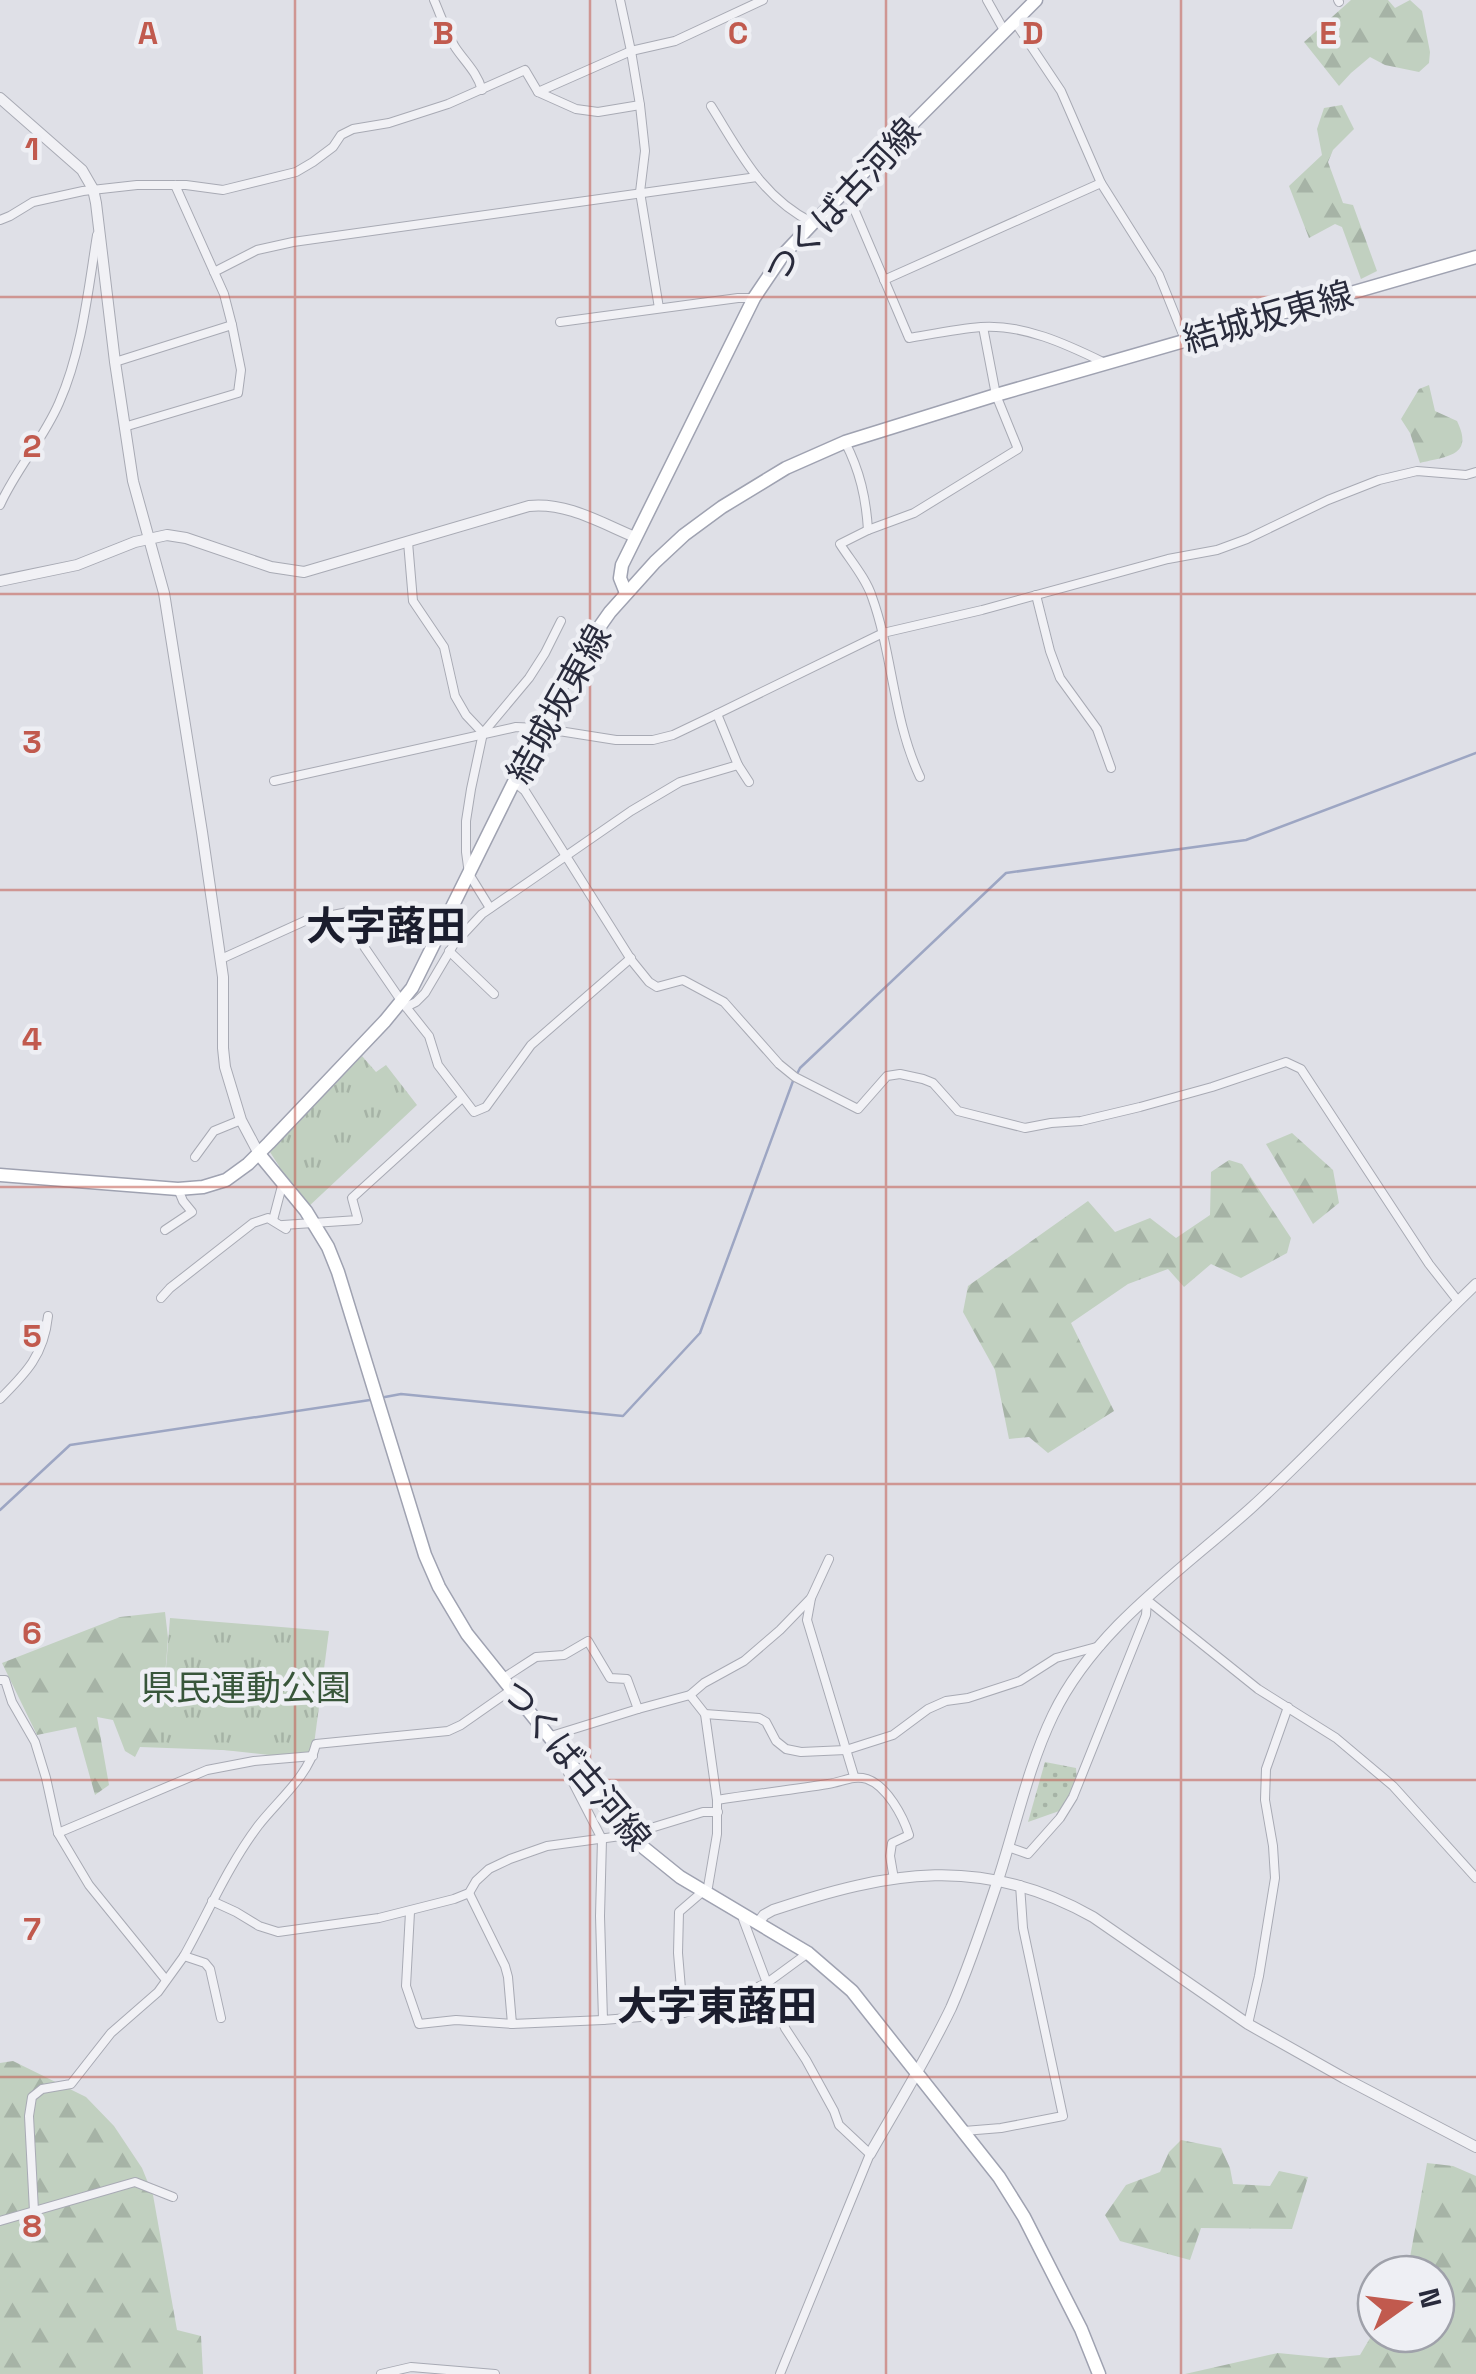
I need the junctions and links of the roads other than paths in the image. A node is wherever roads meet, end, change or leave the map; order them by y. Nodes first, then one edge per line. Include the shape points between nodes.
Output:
1 (434, 0) edge
2 (620, 0) edge
3 (763, 0) edge
4 (986, 0) edge
5 (1036, 0) edge
6 (1010, 27) junction
7 (631, 51) junction
8 (482, 90) junction
9 (538, 92) junction
10 (0, 98) edge
11 (640, 106) junction
12 (711, 106) dead end
13 (757, 177) junction
14 (1101, 182) junction
15 (175, 185) junction
16 (93, 190) junction
17 (846, 190) junction
18 (640, 192) junction
19 (0, 220) edge
20 (99, 222) junction
21 (813, 223) junction
22 (1476, 257) edge
23 (214, 272) junction
24 (884, 280) junction
25 (754, 298) junction
26 (659, 308) junction
27 (560, 322) dead end
28 (232, 325) junction
29 (983, 327) junction
30 (1186, 342) junction
31 (115, 362) junction
32 (1106, 364) junction
33 (996, 396) junction
34 (124, 427) junction
35 (845, 442) junction
36 (1476, 472) edge
37 (0, 505) edge
38 (868, 530) junction
39 (149, 537) junction
40 (635, 537) junction
41 (408, 542) junction
42 (0, 581) edge
43 (626, 594) junction
44 (1036, 596) junction
45 (561, 621) dead end
46 (884, 633) junction
47 (717, 714) junction
48 (540, 728) junction
49 (483, 733) junction
50 (738, 765) junction
51 (1111, 768) dead end
52 (920, 777) dead end
53 (274, 781) dead end
54 (514, 782) junction
55 (749, 782) dead end
56 (568, 856) junction
57 (469, 874) junction
58 (490, 908) junction
59 (449, 952) junction
60 (631, 958) junction
61 (220, 959) junction
62 (494, 994) dead end
63 (404, 1005) junction
64 (462, 1098) junction
65 (241, 1120) junction
66 (259, 1154) junction
67 (195, 1157) dead end
68 (0, 1175) edge
69 (284, 1182) junction
70 (178, 1188) junction
71 (273, 1220) junction
72 (315, 1224) junction
73 (165, 1230) dead end
74 (1476, 1284) edge
75 (161, 1298) dead end
76 (1458, 1301) junction
77 (48, 1316) dead end
78 (0, 1399) edge
79 (829, 1559) dead end
80 (812, 1598) junction
81 (1146, 1600) junction
82 (1100, 1646) junction
83 (0, 1680) edge
84 (507, 1685) junction
85 (690, 1695) junction
86 (1288, 1707) junction
87 (638, 1709) junction
88 (705, 1714) junction
89 (548, 1737) junction
90 (846, 1750) junction
91 (313, 1756) junction
92 (569, 1764) junction
93 (854, 1776) junction
94 (717, 1800) junction
95 (718, 1812) junction
96 (58, 1832) junction
97 (628, 1835) junction
98 (602, 1839) junction
99 (1008, 1848) junction
100 (1476, 1878) edge
101 (894, 1880) junction
102 (998, 1880) junction
103 (1020, 1884) junction
104 (704, 1892) junction
105 (469, 1893) junction
106 (212, 1902) junction
107 (410, 1912) junction
108 (745, 1915) junction
109 (758, 1922) junction
110 (808, 1953) junction
111 (184, 1956) junction
112 (166, 1980) junction
113 (767, 1984) junction
114 (683, 2013) junction
115 (220, 2018) dead end
116 (603, 2020) junction
117 (512, 2024) junction
118 (1248, 2024) junction
119 (918, 2072) junction
120 (964, 2130) junction
121 (1476, 2148) edge
122 (870, 2154) junction
123 (173, 2198) dead end
124 (34, 2210) junction
125 (0, 2220) edge
126 (381, 2374) edge
127 (495, 2374) edge
128 (780, 2374) edge
129 (1100, 2374) edge

1 - 8 street
2 - 7 street
3 - 7 street via 675,40
4 - 6 street
5 - 6 main road, つくば古河線
6 - 14 street via 1061,91
6 - 17 main road, つくば古河線
7 - 9 street
7 - 11 street
8 - 9 street via 525,70
8 - 15 street via 352,129 296,172 223,190
9 - 11 street via 576,109
10 - 16 street via 74,162
11 - 18 street
12 - 13 street
13 - 18 street
13 - 21 street via 784,207
14 - 24 street
14 - 30 street via 1159,275
15 - 16 street
15 - 23 street
16 - 19 street via 33,202
16 - 20 street
17 - 21 main road, つくば古河線
17 - 24 street
18 - 23 street via 293,242 257,250
18 - 26 street
20 - 31 street
20 - 37 street via 67,382
21 - 25 main road, つくば古河線
22 - 30 main road, 結城坂東線
23 - 28 street
24 - 29 street via 909,338
25 - 26 street
25 - 40 main road, つくば古河線
26 - 27 street
28 - 31 street
28 - 34 street via 241,370 238,393
29 - 32 street via 1060,342
29 - 33 street
30 - 32 main road, 結城坂東線
31 - 34 street
32 - 33 main road, 結城坂東線
33 - 35 main road, 結城坂東線
33 - 38 street via 1018,449 914,514
34 - 39 street
35 - 38 street via 863,486
35 - 43 main road, 結城坂東線 via 722,506
36 - 44 street via 1417,471 1378,480 1247,540
38 - 46 street via 840,544 871,592
39 - 41 street via 186,538 304,572
39 - 42 street via 77,565
39 - 61 street via 164,593
40 - 41 street via 546,504
40 - 43 main road, つくば古河線 via 620,572
41 - 49 street via 413,601 444,647 454,696
43 - 48 main road, 結城坂東線 via 581,653
44 - 46 street
44 - 51 street via 1060,678 1097,729
45 - 49 street via 529,678
46 - 47 street
46 - 52 street via 898,710
47 - 48 street via 653,740
47 - 50 street
48 - 49 street
48 - 54 main road, 結城坂東線
49 - 53 street
49 - 57 street via 466,821
50 - 55 street
50 - 56 street via 680,782
54 - 56 street
54 - 57 main road, 結城坂東線
56 - 58 street
56 - 60 street
57 - 58 street
57 - 63 main road, 結城坂東線
58 - 59 street
59 - 62 street
59 - 63 street via 425,993
60 - 64 street via 531,1046 486,1106 474,1112
60 - 76 street via 656,987 683,980 724,1002 795,1077 858,1110 887,1076 914,1076 934,1083 958,1111 1025,1128 1140,1107 1293,1064
61 - 63 street via 306,920 348,912
61 - 65 street via 225,1067
63 - 64 street via 426,1030 438,1065
63 - 66 main road, 結城坂東線
64 - 72 street via 354,1195 358,1220
65 - 66 street
65 - 67 street via 214,1131
66 - 69 main road, つくば古河線
66 - 70 main road, 結城坂東線 via 220,1183
68 - 70 main road, 結城坂東線
69 - 71 street
69 - 72 main road, つくば古河線
70 - 73 street via 192,1212
71 - 72 street via 285,1228
71 - 75 street via 253,1223
72 - 84 main road, つくば古河線 via 350,1304 439,1587
74 - 76 street
76 - 81 street via 1250,1509
77 - 78 street via 36,1358
79 - 80 street
80 - 85 street via 744,1661
80 - 90 street via 806,1620
81 - 82 street
81 - 86 street
81 - 99 street via 1146,1615 1073,1798 1028,1854
82 - 90 street via 1056,1658 1020,1682 946,1701 892,1735
82 - 99 street via 1054,1714
83 - 96 street via 35,1742
84 - 87 street via 536,1657 564,1656 588,1642 610,1678 626,1679
84 - 89 main road, つくば古河線
84 - 91 street via 448,1731 316,1744
85 - 87 street
85 - 88 street
86 - 100 street via 1394,1786
86 - 118 street via 1266,1769 1275,1878
87 - 89 street
88 - 90 street via 759,1718 786,1749
88 - 94 street
89 - 92 main road, つくば古河線
90 - 93 street
91 - 96 street via 207,1770
91 - 106 street
92 - 97 main road, つくば古河線
92 - 98 street
93 - 94 street
93 - 101 street via 872,1780 906,1826 909,1835 892,1844
94 - 95 street
95 - 97 street
95 - 104 street
96 - 112 street via 89,1885
97 - 98 street
97 - 104 main road, つくば古河線
98 - 105 street via 510,1859 489,1869
98 - 116 street
99 - 102 street
101 - 102 street
101 - 109 street via 793,1904
102 - 103 street
102 - 119 street via 953,2002
103 - 118 street via 1094,1917
103 - 120 street via 1023,1928 1063,2116
104 - 108 main road, つくば古河線
104 - 114 street via 678,1912
105 - 107 street
105 - 117 street via 508,1976
106 - 107 street via 278,1932
106 - 111 street
107 - 117 street via 406,1986 419,2024
108 - 109 main road, つくば古河線
108 - 113 street
109 - 110 main road, つくば古河線
110 - 113 street
110 - 119 main road, つくば古河線 via 852,1991
111 - 112 street
111 - 115 street via 206,1962
112 - 124 street via 71,2084 32,2096
113 - 114 street
113 - 122 street via 839,2125
114 - 116 street
116 - 117 street
118 - 121 street
119 - 120 main road, つくば古河線
119 - 122 street
120 - 129 main road, つくば古河線 via 1024,2217
122 - 128 street
123 - 124 street via 136,2182
124 - 125 street
126 - 127 street via 411,2368

